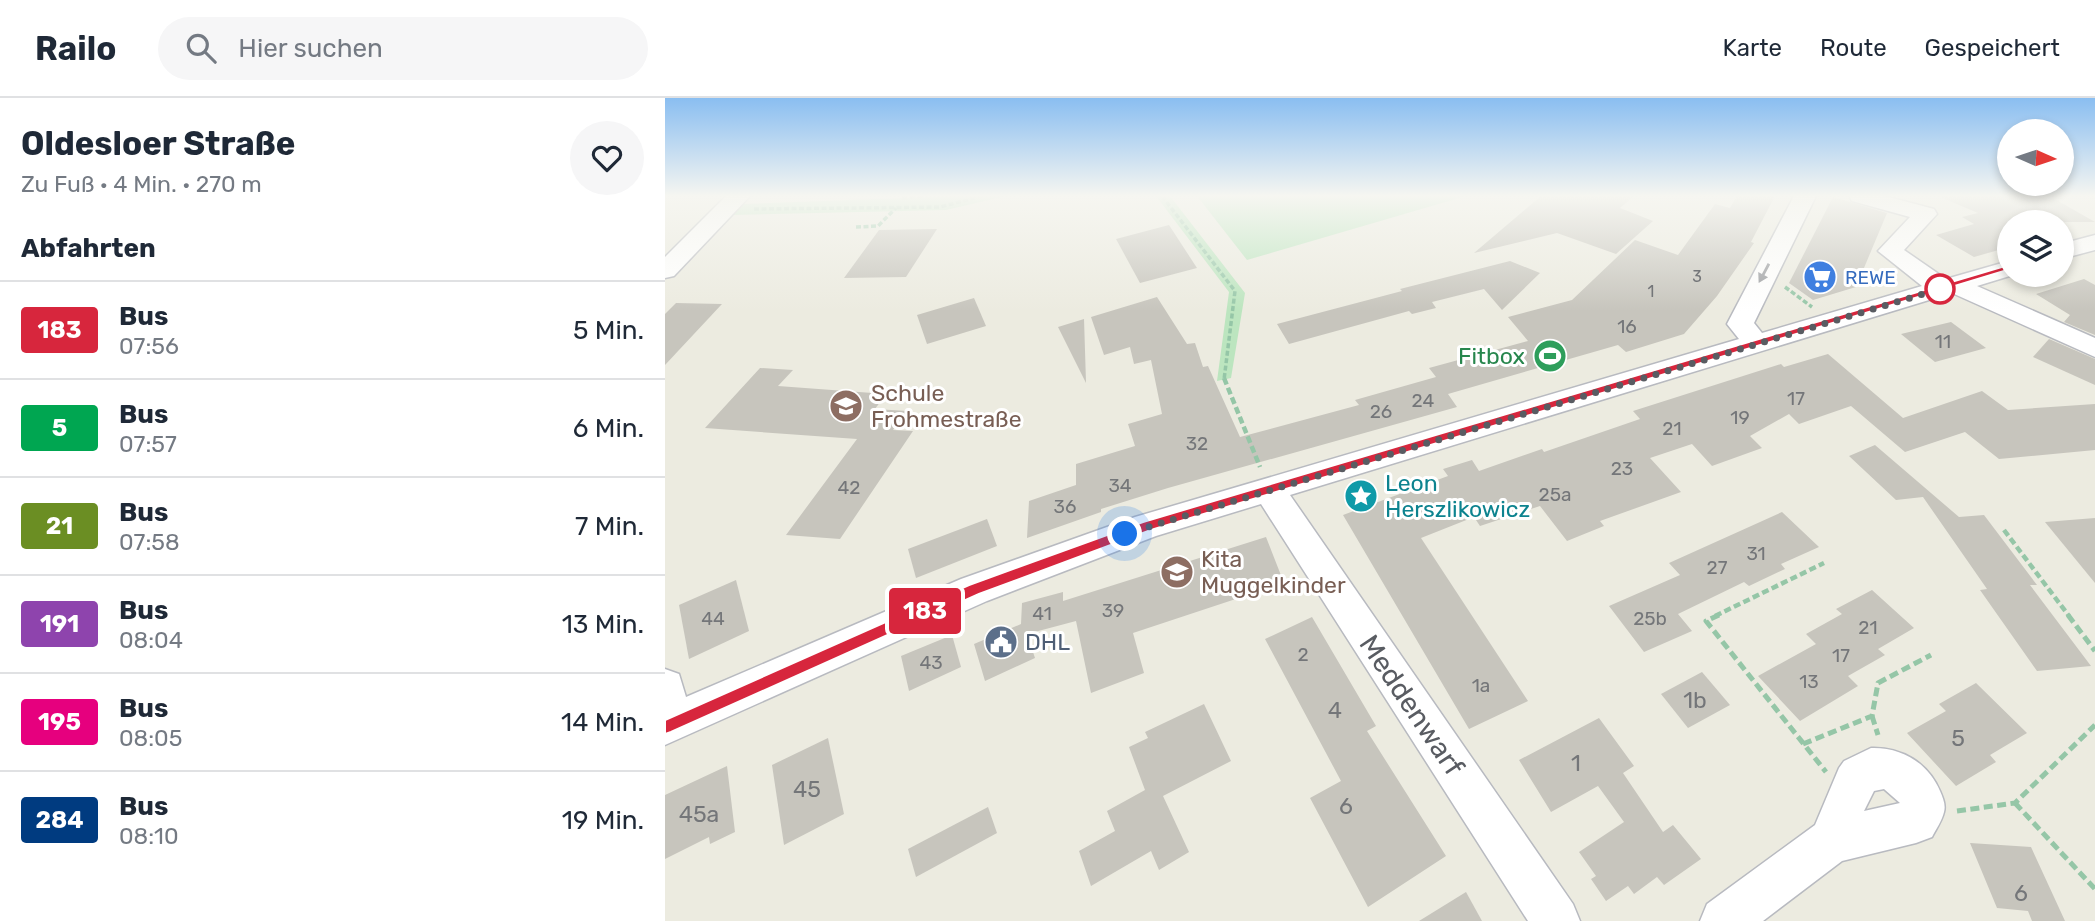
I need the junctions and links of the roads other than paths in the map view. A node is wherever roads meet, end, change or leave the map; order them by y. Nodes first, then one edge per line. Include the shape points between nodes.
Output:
1 (701, 234) edge
2 (1785, 234) edge
3 (1906, 234) edge
4 (2095, 242) edge
5 (2074, 248) edge
6 (665, 271) edge
7 (1997, 272) edge
8 (1949, 287) junction
9 (1757, 344) junction
10 (2095, 348) edge
11 (1269, 490) junction
12 (666, 713) edge
13 (1831, 841) junction
14 (1556, 921) edge
15 (1724, 921) edge

1 - 6 street
2 -> 9 street via 1739,324
3 - 8 street via 1890,251
4 - 5 street
7 - 8 street
8 - 9 street
8 - 10 street
9 - 11 street
11 - 12 street via 1147,526
11 - 14 street, Meddenwarf
13 - 13 street via 1916,821 1925,810 1921,798 1910,781 1887,768 1859,776
13 - 15 street

